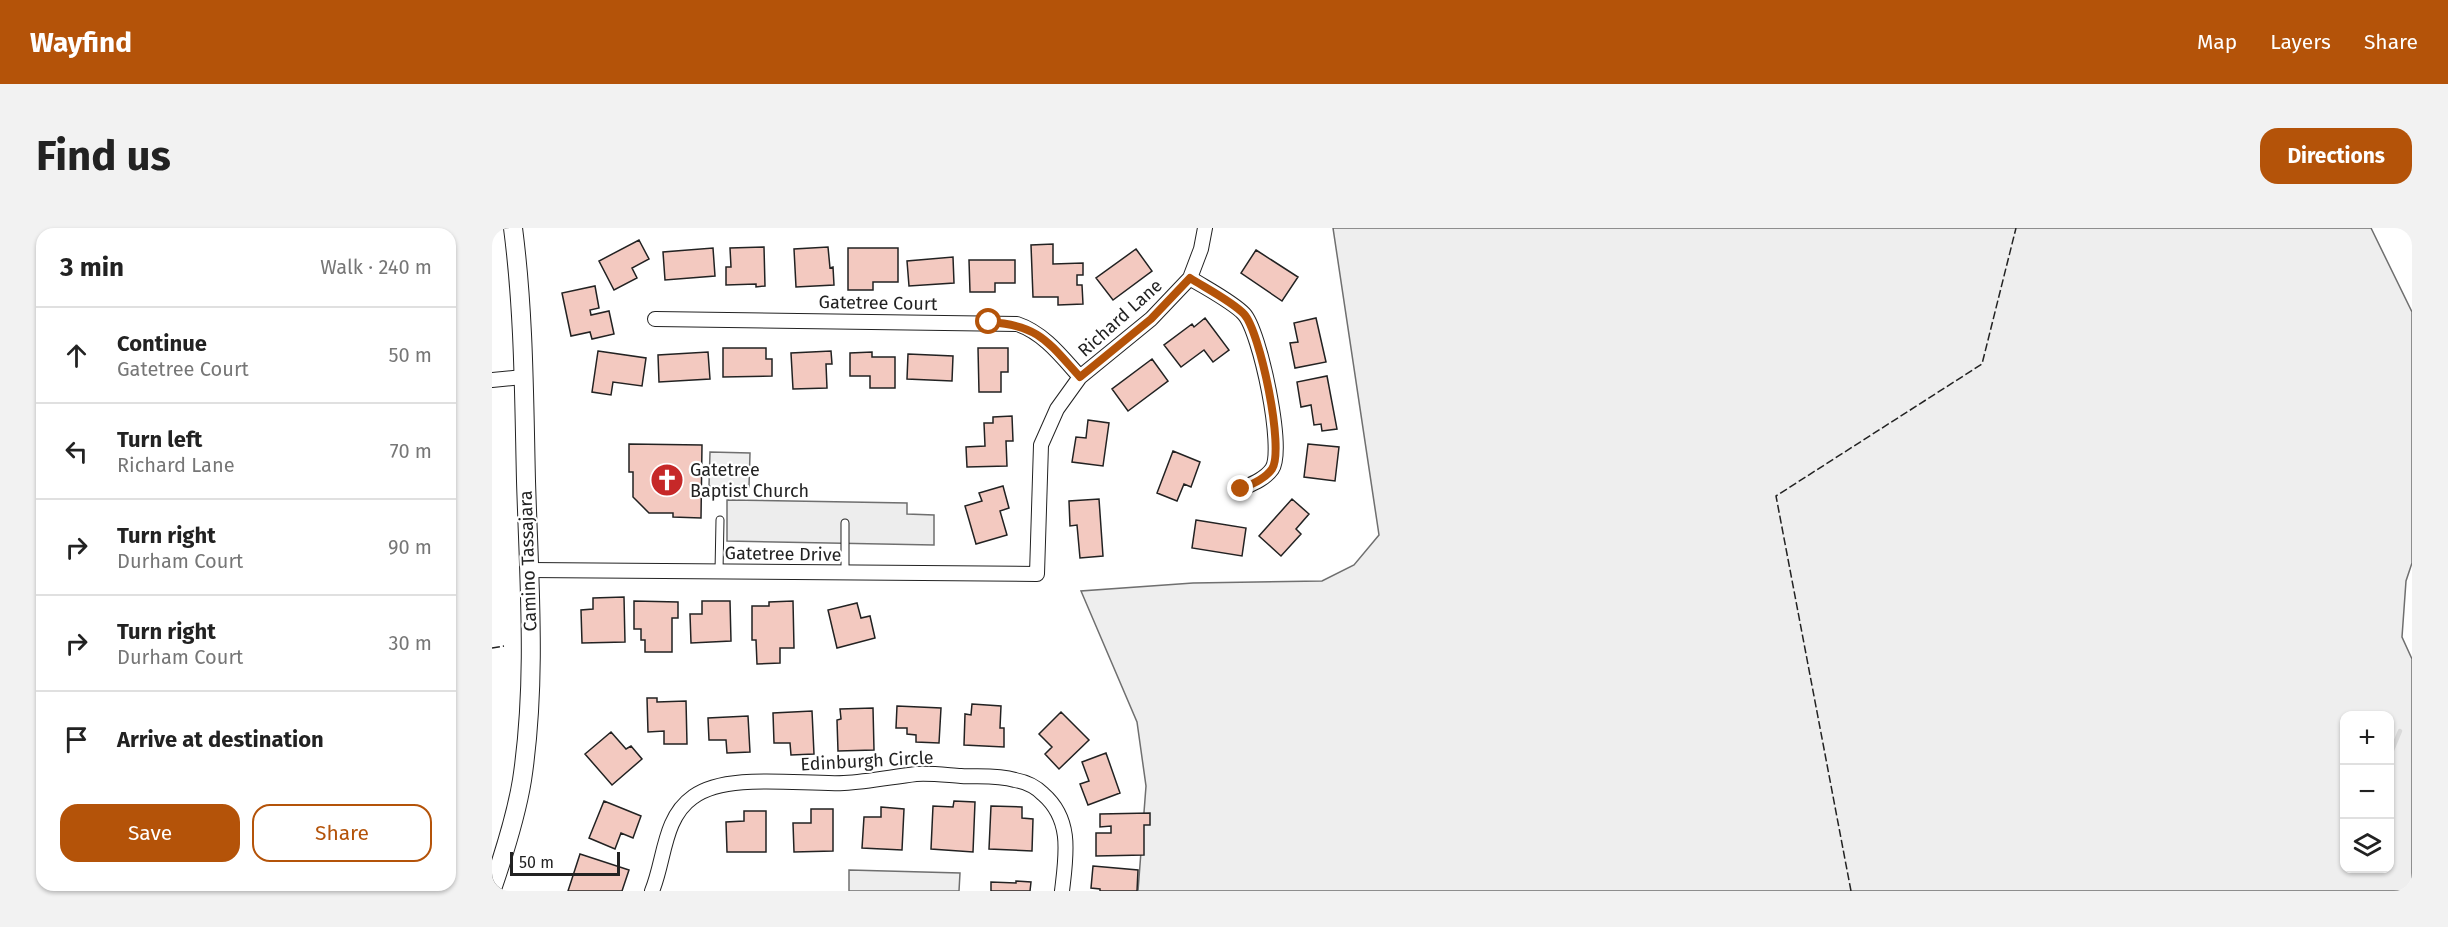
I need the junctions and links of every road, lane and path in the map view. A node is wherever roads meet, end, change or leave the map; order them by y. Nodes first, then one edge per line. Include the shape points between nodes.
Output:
1 (513, 228) edge
2 (1205, 228) edge
3 (1190, 278) junction
4 (655, 319) dead end
5 (523, 377) junction
6 (1080, 377) junction
7 (492, 380) edge
8 (1241, 489) dead end
9 (720, 520) dead end
10 (845, 523) dead end
11 (529, 570) junction
12 (719, 571) junction
13 (845, 573) junction
14 (1037, 573) joint
15 (492, 889) edge
16 (652, 891) edge
17 (1062, 891) edge

1 - 5 street, Camino Tassajara
2 - 3 street, Richard Lane
3 - 6 street, Richard Lane via 1151,319
3 - 8 street via 1243,313 1259,345 1277,445 1273,468
4 - 6 street, Gatetree Court via 1017,324 1042,338
5 - 7 street
5 - 11 street, Camino Tassajara
6 - 14 street, Richard Lane via 1057,409 1041,445
9 - 12 lane
10 - 13 lane
11 - 12 street, Gatetree Drive
11 - 15 street, Camino Tassajara via 530,716 522,782
12 - 13 street, Gatetree Drive
13 - 14 street, Gatetree Drive
16 - 17 street, Edinburgh Circle via 672,823 680,809 701,792 726,783 872,782 918,774 1016,780 1043,793 1060,815 1065,831

